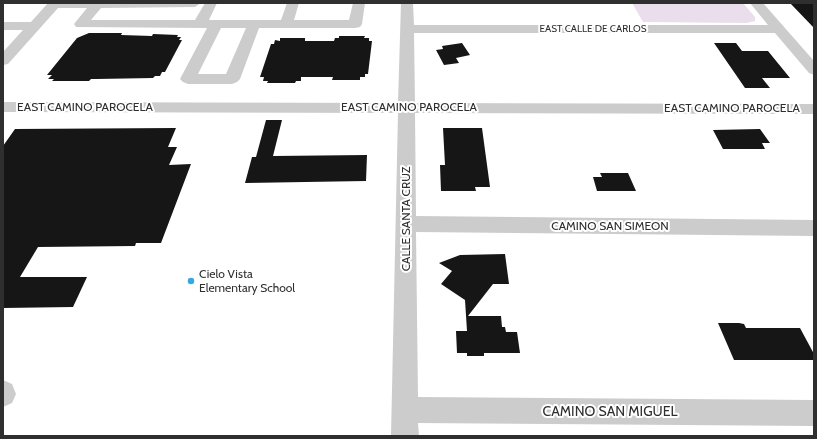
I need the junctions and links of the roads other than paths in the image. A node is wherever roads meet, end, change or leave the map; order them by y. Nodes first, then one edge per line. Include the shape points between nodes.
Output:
1 (55, 3) edge
2 (195, 3) edge
3 (211, 3) edge
4 (293, 3) edge
5 (359, 3) edge
6 (407, 3) edge
7 (756, 3) edge
8 (97, 4) edge
9 (200, 24) junction
10 (216, 24) junction
11 (254, 24) junction
12 (286, 24) junction
13 (3, 26) edge
14 (34, 26) junction
15 (406, 29) junction
16 (779, 29) junction
17 (793, 46) junction
18 (809, 46) dead end
19 (3, 61) edge
20 (814, 70) edge
21 (3, 107) edge
22 (405, 107) junction
23 (814, 109) edge
24 (406, 224) junction
25 (814, 228) edge
26 (406, 410) junction
27 (814, 413) edge
28 (405, 436) edge

1 - 8 street
1 - 14 street
2 - 8 street
3 - 9 street
4 - 12 street
5 - 12 street via 355,24
6 - 15 street, CALLE SANTA CRUZ
7 - 16 street
8 - 9 street via 81,24
9 - 10 street
10 - 11 street
10 - 11 street via 188,79 232,79
11 - 12 street
13 - 14 street
14 - 19 street
15 - 16 street, EAST CALLE DE CARLOS
15 - 22 street, CALLE SANTA CRUZ
16 - 17 street
17 - 18 street
17 - 20 street
21 - 22 street, EAST CAMINO PAROCELA
22 - 23 street, EAST CAMINO PAROCELA
22 - 24 street, CALLE SANTA CRUZ
24 - 25 street, CAMINO SAN SIMEON
24 - 26 street, CALLE SANTA CRUZ
26 - 27 street, CAMINO SAN MIGUEL
26 - 28 street, CALLE SANTA CRUZ

